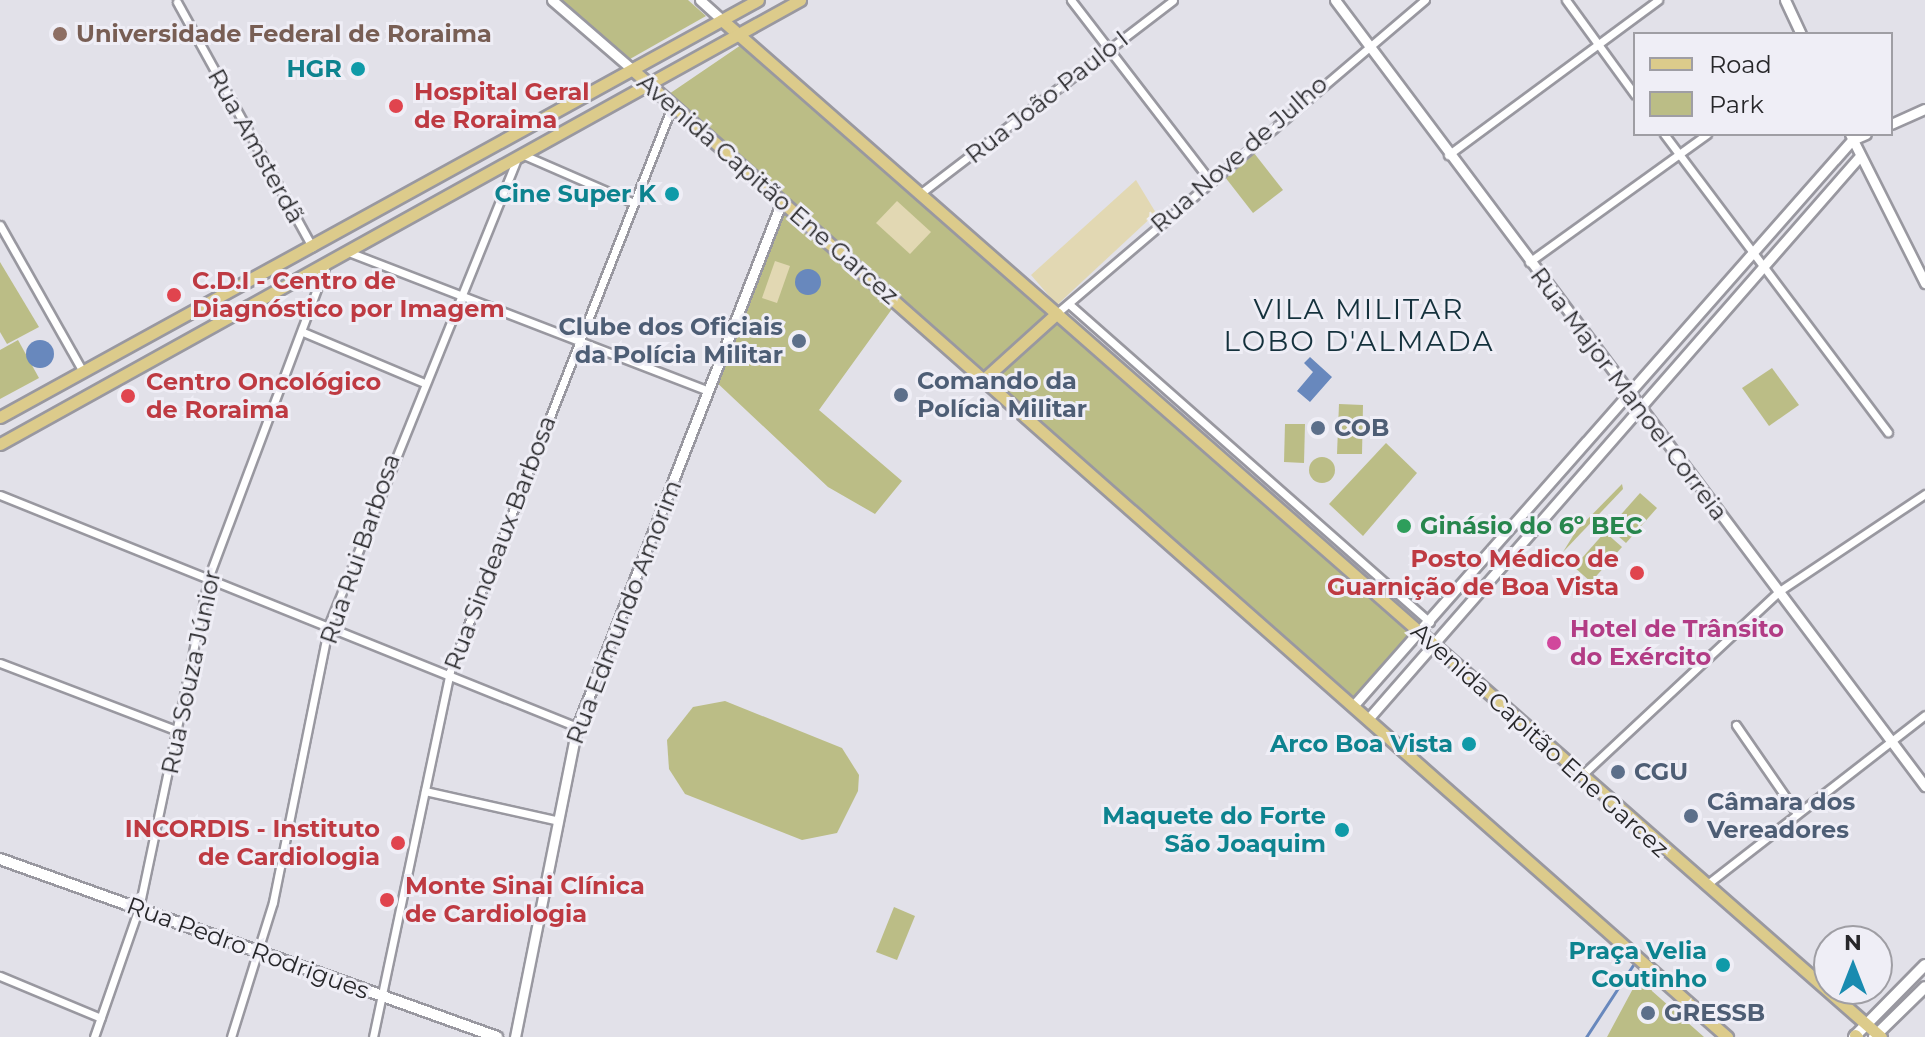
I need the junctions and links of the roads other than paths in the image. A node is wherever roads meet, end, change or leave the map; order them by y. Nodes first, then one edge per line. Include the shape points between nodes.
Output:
1 (552, 0) edge
2 (700, 0) edge
3 (758, 0) edge
4 (800, 0) edge
5 (1071, 0) edge
6 (1173, 0) edge
7 (1335, 0) edge
8 (1425, 0) edge
9 (1566, 0) edge
10 (1658, 0) edge
11 (1785, 0) edge
12 (177, 2) dead end
13 (722, 20) junction
14 (1800, 32) edge
15 (738, 34) junction
16 (1367, 44) junction
17 (1599, 45) junction
18 (1108, 49) junction
19 (634, 71) junction
20 (651, 85) junction
21 (1633, 92) edge
22 (673, 104) junction
23 (1925, 109) edge
24 (1893, 123) edge
25 (1665, 136) edge
26 (1704, 136) edge
27 (1851, 137) edge
28 (1448, 155) junction
29 (1679, 155) junction
30 (1860, 156) junction
31 (521, 159) junction
32 (469, 163) junction
33 (1208, 178) junction
34 (430, 183) junction
35 (475, 186) junction
36 (921, 193) junction
37 (782, 201) junction
38 (632, 202) junction
39 (442, 203) junction
40 (0, 225) edge
41 (312, 247) junction
42 (351, 253) junction
43 (1751, 254) junction
44 (1529, 262) junction
45 (1762, 267) junction
46 (325, 268) junction
47 (1925, 283) edge
48 (457, 294) junction
49 (1069, 304) junction
50 (1057, 313) junction
51 (190, 316) junction
52 (303, 332) junction
53 (195, 338) junction
54 (578, 340) junction
55 (83, 372) junction
56 (984, 379) junction
57 (422, 382) junction
58 (708, 391) junction
59 (1630, 393) junction
60 (1642, 408) junction
61 (0, 417) edge
62 (1888, 432) dead end
63 (0, 444) edge
64 (1925, 494) edge
65 (0, 495) edge
66 (1541, 495) junction
67 (1554, 505) junction
68 (209, 576) junction
69 (1778, 592) junction
70 (1448, 602) junction
71 (1460, 613) junction
72 (1430, 622) junction
73 (329, 624) junction
74 (1420, 633) junction
75 (1432, 645) junction
76 (0, 663) edge
77 (450, 671) junction
78 (1353, 706) junction
79 (1925, 715) edge
80 (1368, 719) junction
81 (1736, 725) dead end
82 (577, 727) junction
83 (178, 731) junction
84 (1889, 739) junction
85 (1581, 776) junction
86 (1925, 786) edge
87 (425, 791) junction
88 (1796, 812) junction
89 (555, 820) junction
90 (0, 859) edge
91 (1705, 886) junction
92 (139, 908) junction
93 (258, 952) junction
94 (1925, 965) edge
95 (0, 976) edge
96 (1925, 987) edge
97 (384, 998) junction
98 (101, 1018) junction
99 (1866, 1024) junction
100 (1855, 1036) edge
101 (1878, 1036) edge
102 (94, 1037) edge
103 (231, 1037) edge
104 (373, 1037) edge
105 (497, 1037) edge
106 (515, 1037) edge
107 (1727, 1037) edge

1 - 19 street, Avenida Capitão Ene Garcez
2 - 13 street, Avenida Capitão Ene Garcez
3 - 13 main road
4 - 15 main road
5 - 18 street
6 - 18 street, Rua João Paulo I
7 - 16 street, Rua Major Manoel Correia
8 - 16 street, Rua Nove de Julho
9 - 17 street
10 - 17 street
11 - 14 street
12 - 41 street, Rua Amsterdã
13 - 15 main road, Avenida Capitão Ene Garcez
13 - 19 main road
15 - 20 main road
15 - 36 main road, Avenida Capitão Ene Garcez
16 - 28 street, Rua Major Manoel Correia
16 - 33 street, Rua Nove de Julho
17 - 21 street
17 - 28 street
18 - 33 street
18 - 36 street, Rua João Paulo I
19 - 20 main road, Avenida Capitão Ene Garcez
19 - 32 main road
20 - 22 main road, Avenida Capitão Ene Garcez
20 - 31 main road
22 - 37 main road, Avenida Capitão Ene Garcez
22 - 38 street, Rua Sindeaux Barbosa
23 - 24 street
25 - 29 street
26 - 29 street
27 - 30 street
27 - 43 street
28 - 44 street, Rua Major Manoel Correia
29 - 43 street
29 - 44 street
30 - 45 street
30 - 47 street
31 - 35 main road
31 - 38 street
31 - 48 street, Rua Rui Barbosa
32 - 34 main road
32 - 35 main road via 455,183
33 - 49 street, Rua Nove de Julho
34 - 39 main road via 452,184
34 - 41 main road
35 - 39 main road
36 - 50 main road, Avenida Capitão Ene Garcez
37 - 56 main road, Avenida Capitão Ene Garcez
37 - 58 street, Rua Edmundo Amorim
38 - 54 street, Rua Sindeaux Barbosa
39 - 42 main road
40 - 55 street
41 - 51 main road
42 - 46 main road
42 - 48 street
43 - 45 street
43 - 59 street
44 - 59 street, Rua Major Manoel Correia
45 - 60 street
45 - 62 street
46 - 52 street, Rua Souza Júnior
46 - 53 main road
48 - 54 street
48 - 57 street, Rua Rui Barbosa
49 - 50 street, Rua Nove de Julho
49 - 72 street, Avenida Capitão Ene Garcez
50 - 56 main road
50 - 74 main road, Avenida Capitão Ene Garcez
51 - 53 main road via 207,319
51 - 55 main road
52 - 57 street
52 - 68 street, Rua Souza Júnior
53 - 63 main road
54 - 58 street
54 - 77 street, Rua Sindeaux Barbosa
55 - 61 main road
56 - 78 main road, Avenida Capitão Ene Garcez
57 - 73 street, Rua Rui Barbosa
58 - 82 street, Rua Edmundo Amorim
59 - 60 street, Rua Major Manoel Correia
59 - 66 street
60 - 67 street
60 - 69 street, Rua Major Manoel Correia
64 - 69 street
65 - 68 street
66 - 67 street
66 - 70 street
67 - 71 street
68 - 73 street
68 - 83 street, Rua Souza Júnior
69 - 84 street, Rua Major Manoel Correia
69 - 85 street
70 - 71 street
70 - 72 street
71 - 75 street
72 - 74 street
73 - 77 street
73 - 93 street, Rua Rui Barbosa
74 - 75 main road, Avenida Capitão Ene Garcez
74 - 78 street
75 - 80 street
75 - 85 main road, Avenida Capitão Ene Garcez
76 - 83 street
77 - 82 street
77 - 87 street, Rua Sindeaux Barbosa
78 - 80 main road, Avenida Capitão Ene Garcez
79 - 84 street
80 - 107 main road, Avenida Capitão Ene Garcez
81 - 88 street
82 - 89 street, Rua Edmundo Amorim
83 - 92 street, Rua Souza Júnior
84 - 86 street, Rua Major Manoel Correia
84 - 88 street
85 - 91 main road, Avenida Capitão Ene Garcez
87 - 89 street
87 - 97 street, Rua Sindeaux Barbosa
88 - 91 street
89 - 106 street, Rua Edmundo Amorim
90 - 92 main road, Rua Pedro Rodrigues
91 - 99 main road, Avenida Capitão Ene Garcez
92 - 93 main road, Rua Pedro Rodrigues
92 - 98 street, Rua Souza Júnior
93 - 97 main road, Rua Pedro Rodrigues
93 - 103 street, Rua Rui Barbosa
94 - 99 main road
95 - 98 street
96 - 101 main road
97 - 104 street, Rua Sindeaux Barbosa
97 - 105 main road, Rua Pedro Rodrigues
98 - 102 street, Rua Souza Júnior
99 - 100 main road
99 - 101 main road, Avenida Capitão Ene Garcez

